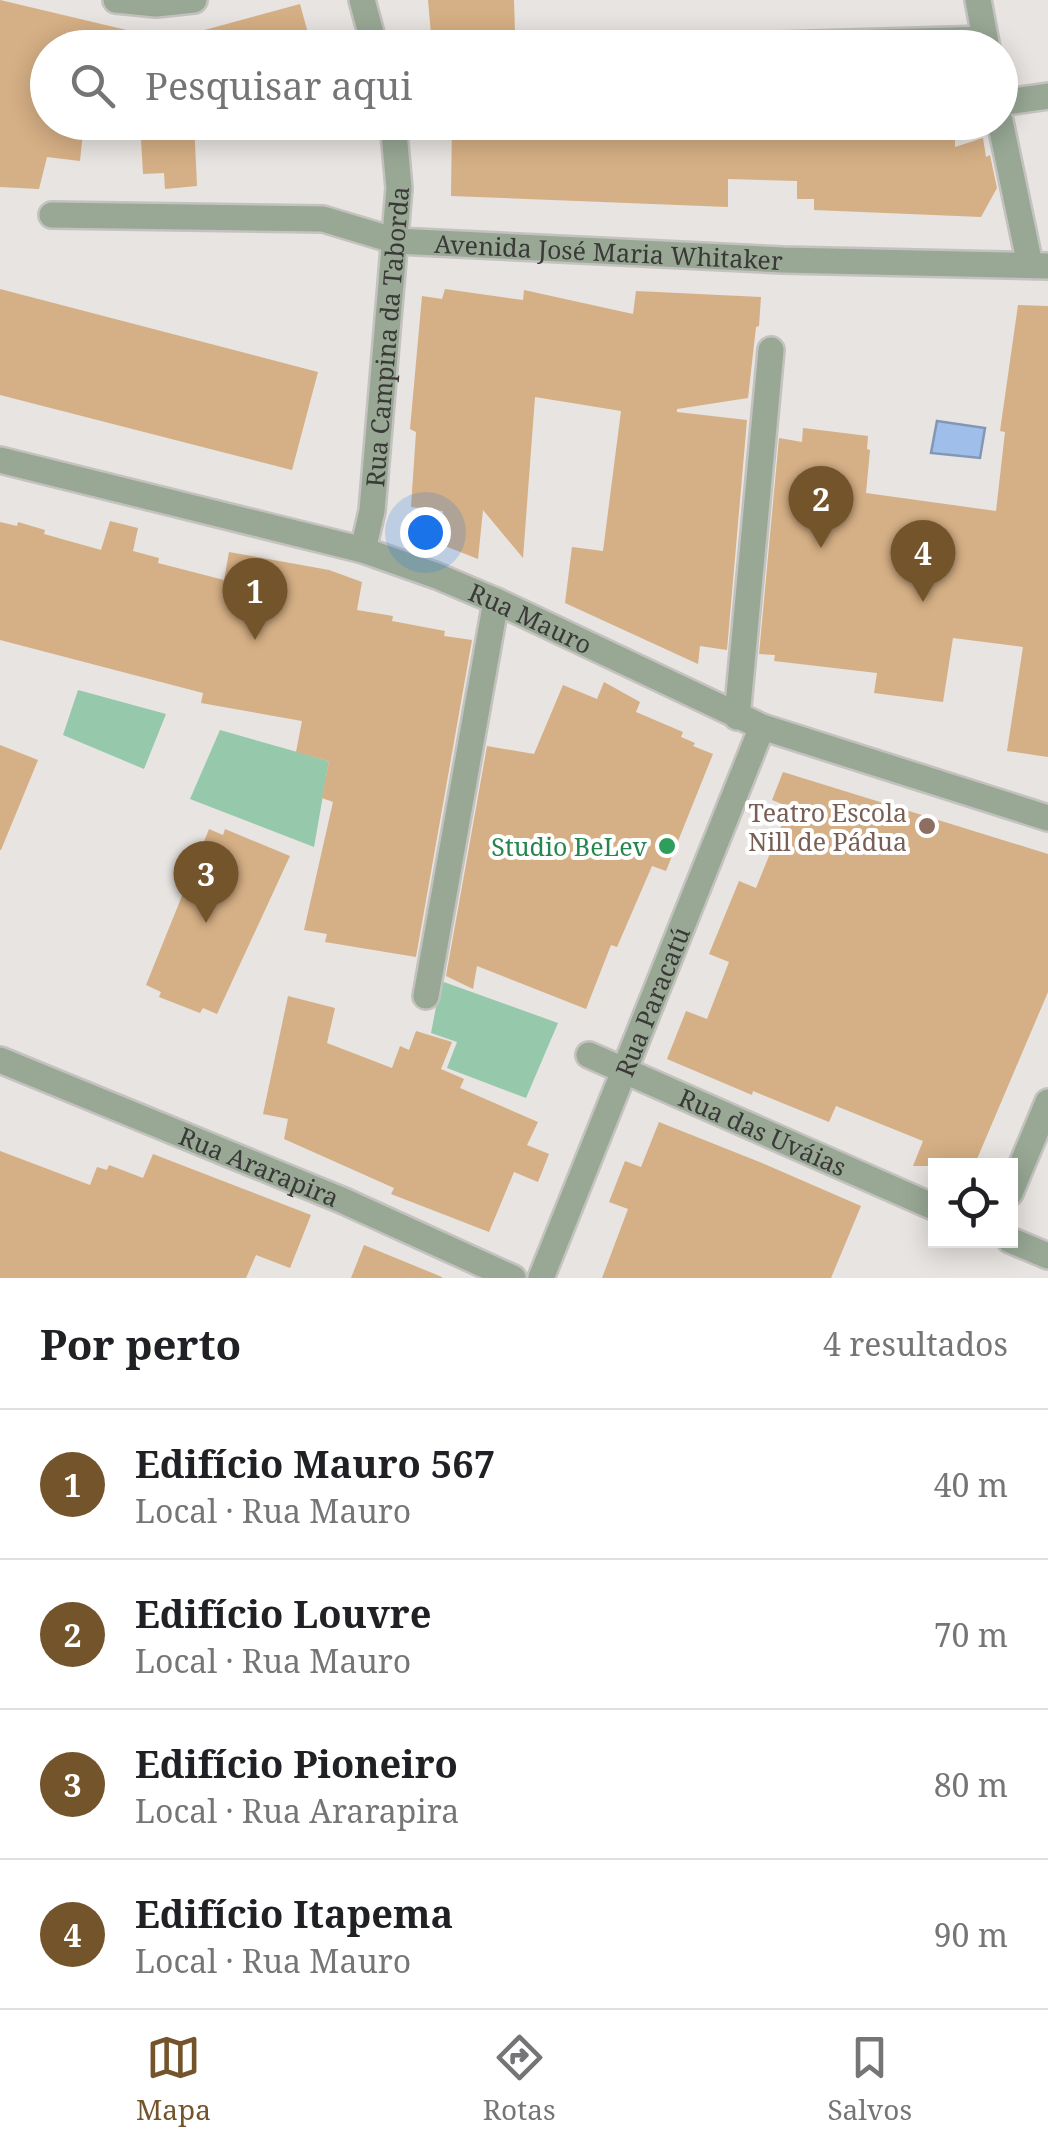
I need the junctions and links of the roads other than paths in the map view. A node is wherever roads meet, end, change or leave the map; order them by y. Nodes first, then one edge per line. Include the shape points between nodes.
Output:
1 (116, 0) edge
2 (194, 0) edge
3 (362, 0) edge
4 (978, 0) edge
5 (371, 30) edge
6 (984, 30) edge
7 (1048, 96) edge
8 (1018, 100) edge
9 (394, 140) edge
10 (1005, 140) edge
11 (52, 215) dead end
12 (396, 241) junction
13 (1039, 266) edge
14 (770, 350) dead end
15 (0, 460) edge
16 (363, 550) junction
17 (496, 600) junction
18 (737, 717) junction
19 (762, 728) junction
20 (1048, 818) edge
21 (426, 996) dead end
22 (589, 1055) dead end
23 (0, 1060) edge
24 (624, 1072) junction
25 (1048, 1102) edge
26 (1018, 1174) edge
27 (928, 1205) edge
28 (1018, 1243) edge
29 (1048, 1256) edge
30 (513, 1278) edge
31 (541, 1278) edge

1 - 2 street
3 - 5 street
4 - 6 street
7 - 8 street
9 - 12 street, Rua Campina da Taborda
10 - 13 street
11 - 12 street, Avenida José Maria Whitaker via 323,219
12 - 13 street, Avenida José Maria Whitaker
12 - 16 street, Rua Campina da Taborda
14 - 18 street
15 - 16 street, Rua Mauro
16 - 17 street, Rua Mauro
17 - 18 street, Rua Mauro
17 - 21 street
18 - 19 street, Rua Mauro
19 - 20 street, Rua Mauro
19 - 24 street, Rua Paracatú
22 - 24 street, Rua das Uváias
23 - 30 street, Rua Ararapira
24 - 27 street, Rua das Uváias
24 - 31 street, Rua Paracatú
25 - 26 street
28 - 29 street

